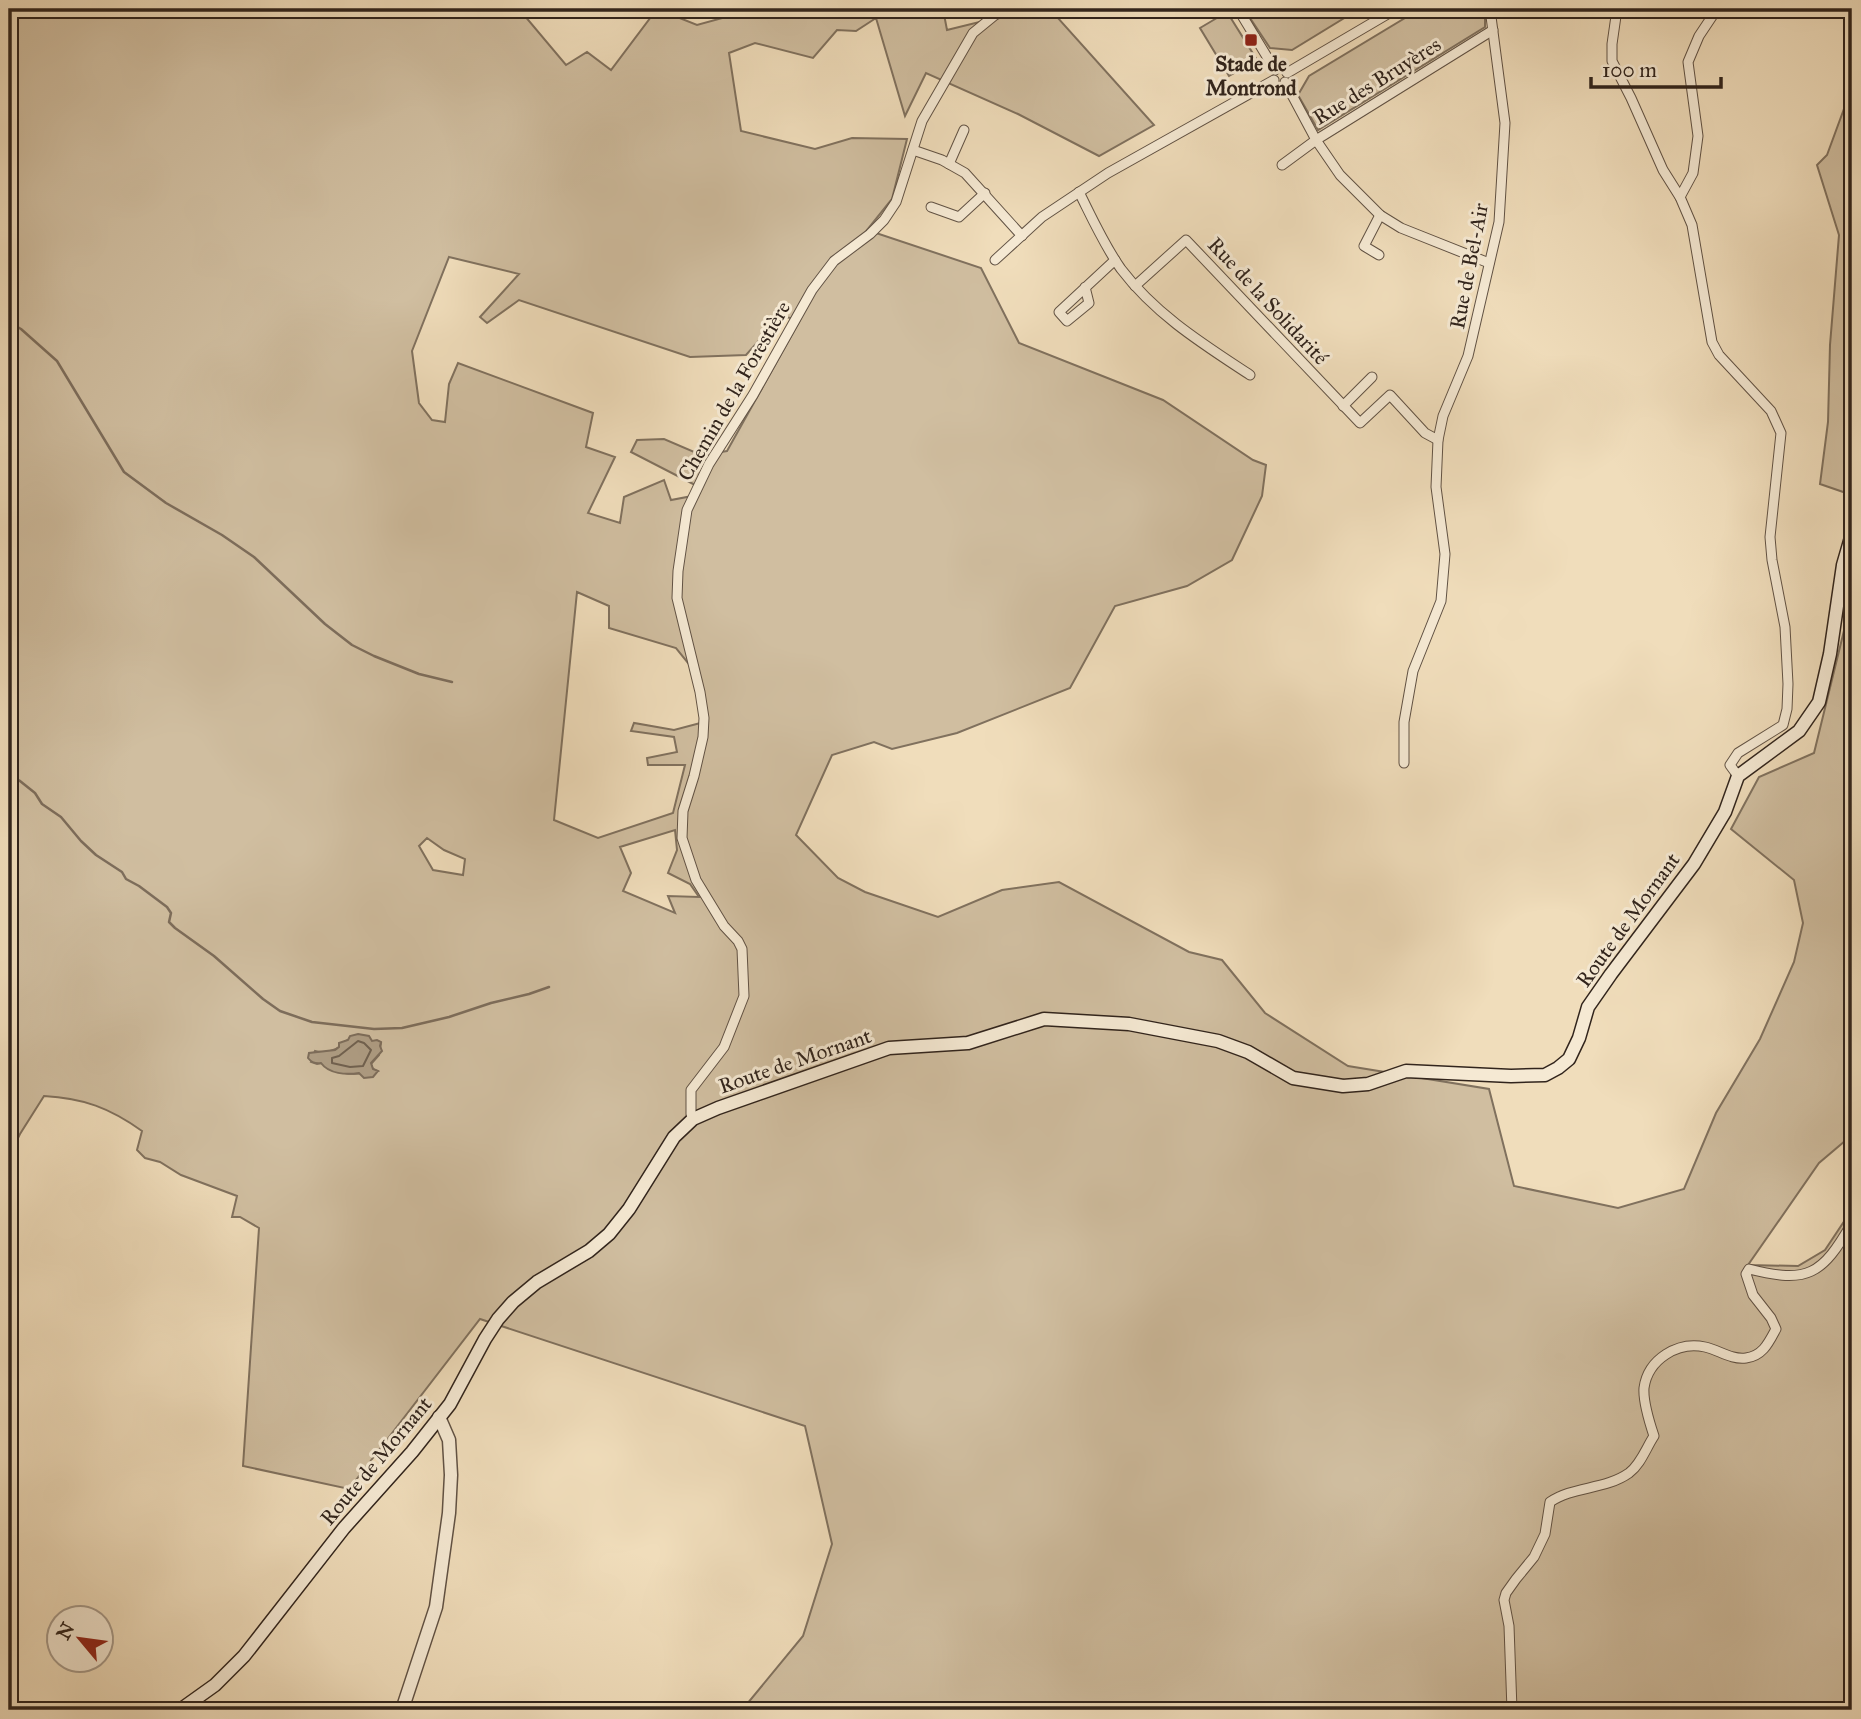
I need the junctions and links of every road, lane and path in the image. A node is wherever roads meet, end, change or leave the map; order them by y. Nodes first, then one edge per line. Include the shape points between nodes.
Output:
1 (1009, 9) edge
2 (1238, 9) edge
3 (1396, 9) edge
4 (1490, 9) edge
5 (1617, 9) edge
6 (1717, 9) edge
7 (1493, 30) junction
8 (1275, 75) junction
9 (1286, 78) junction
10 (964, 130) dead end
11 (1316, 140) junction
12 (913, 150) junction
13 (949, 164) junction
14 (1282, 165) dead end
15 (1079, 192) junction
16 (985, 194) junction
17 (1680, 197) junction
18 (931, 207) dead end
19 (1380, 215) junction
20 (1022, 236) junction
21 (1380, 256) dead end
22 (995, 260) dead end
23 (1115, 260) junction
24 (1489, 263) junction
25 (1135, 286) junction
26 (1084, 287) dead end
27 (1250, 375) dead end
28 (1372, 377) dead end
29 (1343, 406) junction
30 (1438, 440) junction
31 (1852, 534) edge
32 (1404, 763) dead end
33 (1738, 776) junction
34 (693, 1119) junction
35 (1852, 1223) edge
36 (439, 1417) junction
37 (180, 1710) edge
38 (402, 1710) edge
39 (1512, 1710) edge

1 - 12 street, Chemin de la Forestière via 973,33 922,121
2 - 8 street
3 - 9 street
4 - 7 street, Rue de Bel-Air
5 - 17 street via 1612,61
6 - 17 street via 1688,62 1699,136 1693,173
7 - 11 street, Rue des Bruyères
7 - 24 street, Rue de Bel-Air via 1505,124 1499,222
8 - 9 street via 1279,84
8 - 15 street
9 - 11 street
10 - 13 street
11 - 14 street, Rue des Bruyères
11 - 19 street via 1340,175
12 - 13 street
12 - 34 street, Chemin de la Forestière via 896,202 870,234 834,261 812,290 709,464 687,510 677,598 705,718 683,811 682,838 696,880 742,950 744,996 724,1046 691,1090
13 - 16 street
15 - 20 street
15 - 23 street
16 - 18 street via 960,217
16 - 20 street
17 - 33 street via 1692,225 1712,342 1771,411 1781,433 1770,537 1785,627 1787,709 1783,724 1738,753 1730,765
19 - 21 street via 1364,246
19 - 24 street
20 - 22 street
23 - 25 street
23 - 26 street
24 - 30 street, Rue de Bel-Air via 1468,356
25 - 27 street via 1162,314
25 - 29 street, Rue de la Solidarité via 1186,240
28 - 29 street
29 - 30 street via 1360,423 1390,395 1425,433
30 - 32 street, Rue de Bel-Air via 1436,486 1445,554 1441,601 1413,671 1404,722
31 - 33 main road via 1819,702 1800,731
33 - 34 main road, Route de Mornant via 1726,813 1694,864 1588,1007 1569,1059 1545,1075 1406,1071 1368,1084 1343,1086 1293,1078 1248,1052 1217,1041 1129,1024 1044,1019 968,1043 889,1048
34 - 36 main road, Route de Mornant via 674,1136 609,1234 513,1301
35 - 39 street via 1829,1260 1806,1275 1782,1276 1749,1269 1746,1274 1754,1295 1776,1329 1765,1350 1746,1358 1681,1346 1663,1355 1649,1372 1644,1389 1654,1436 1640,1460 1615,1481 1559,1496 1550,1503 1545,1534 1504,1601
36 - 37 main road, Route de Mornant via 244,1656
36 - 38 main road via 449,1440 449,1513 436,1607

